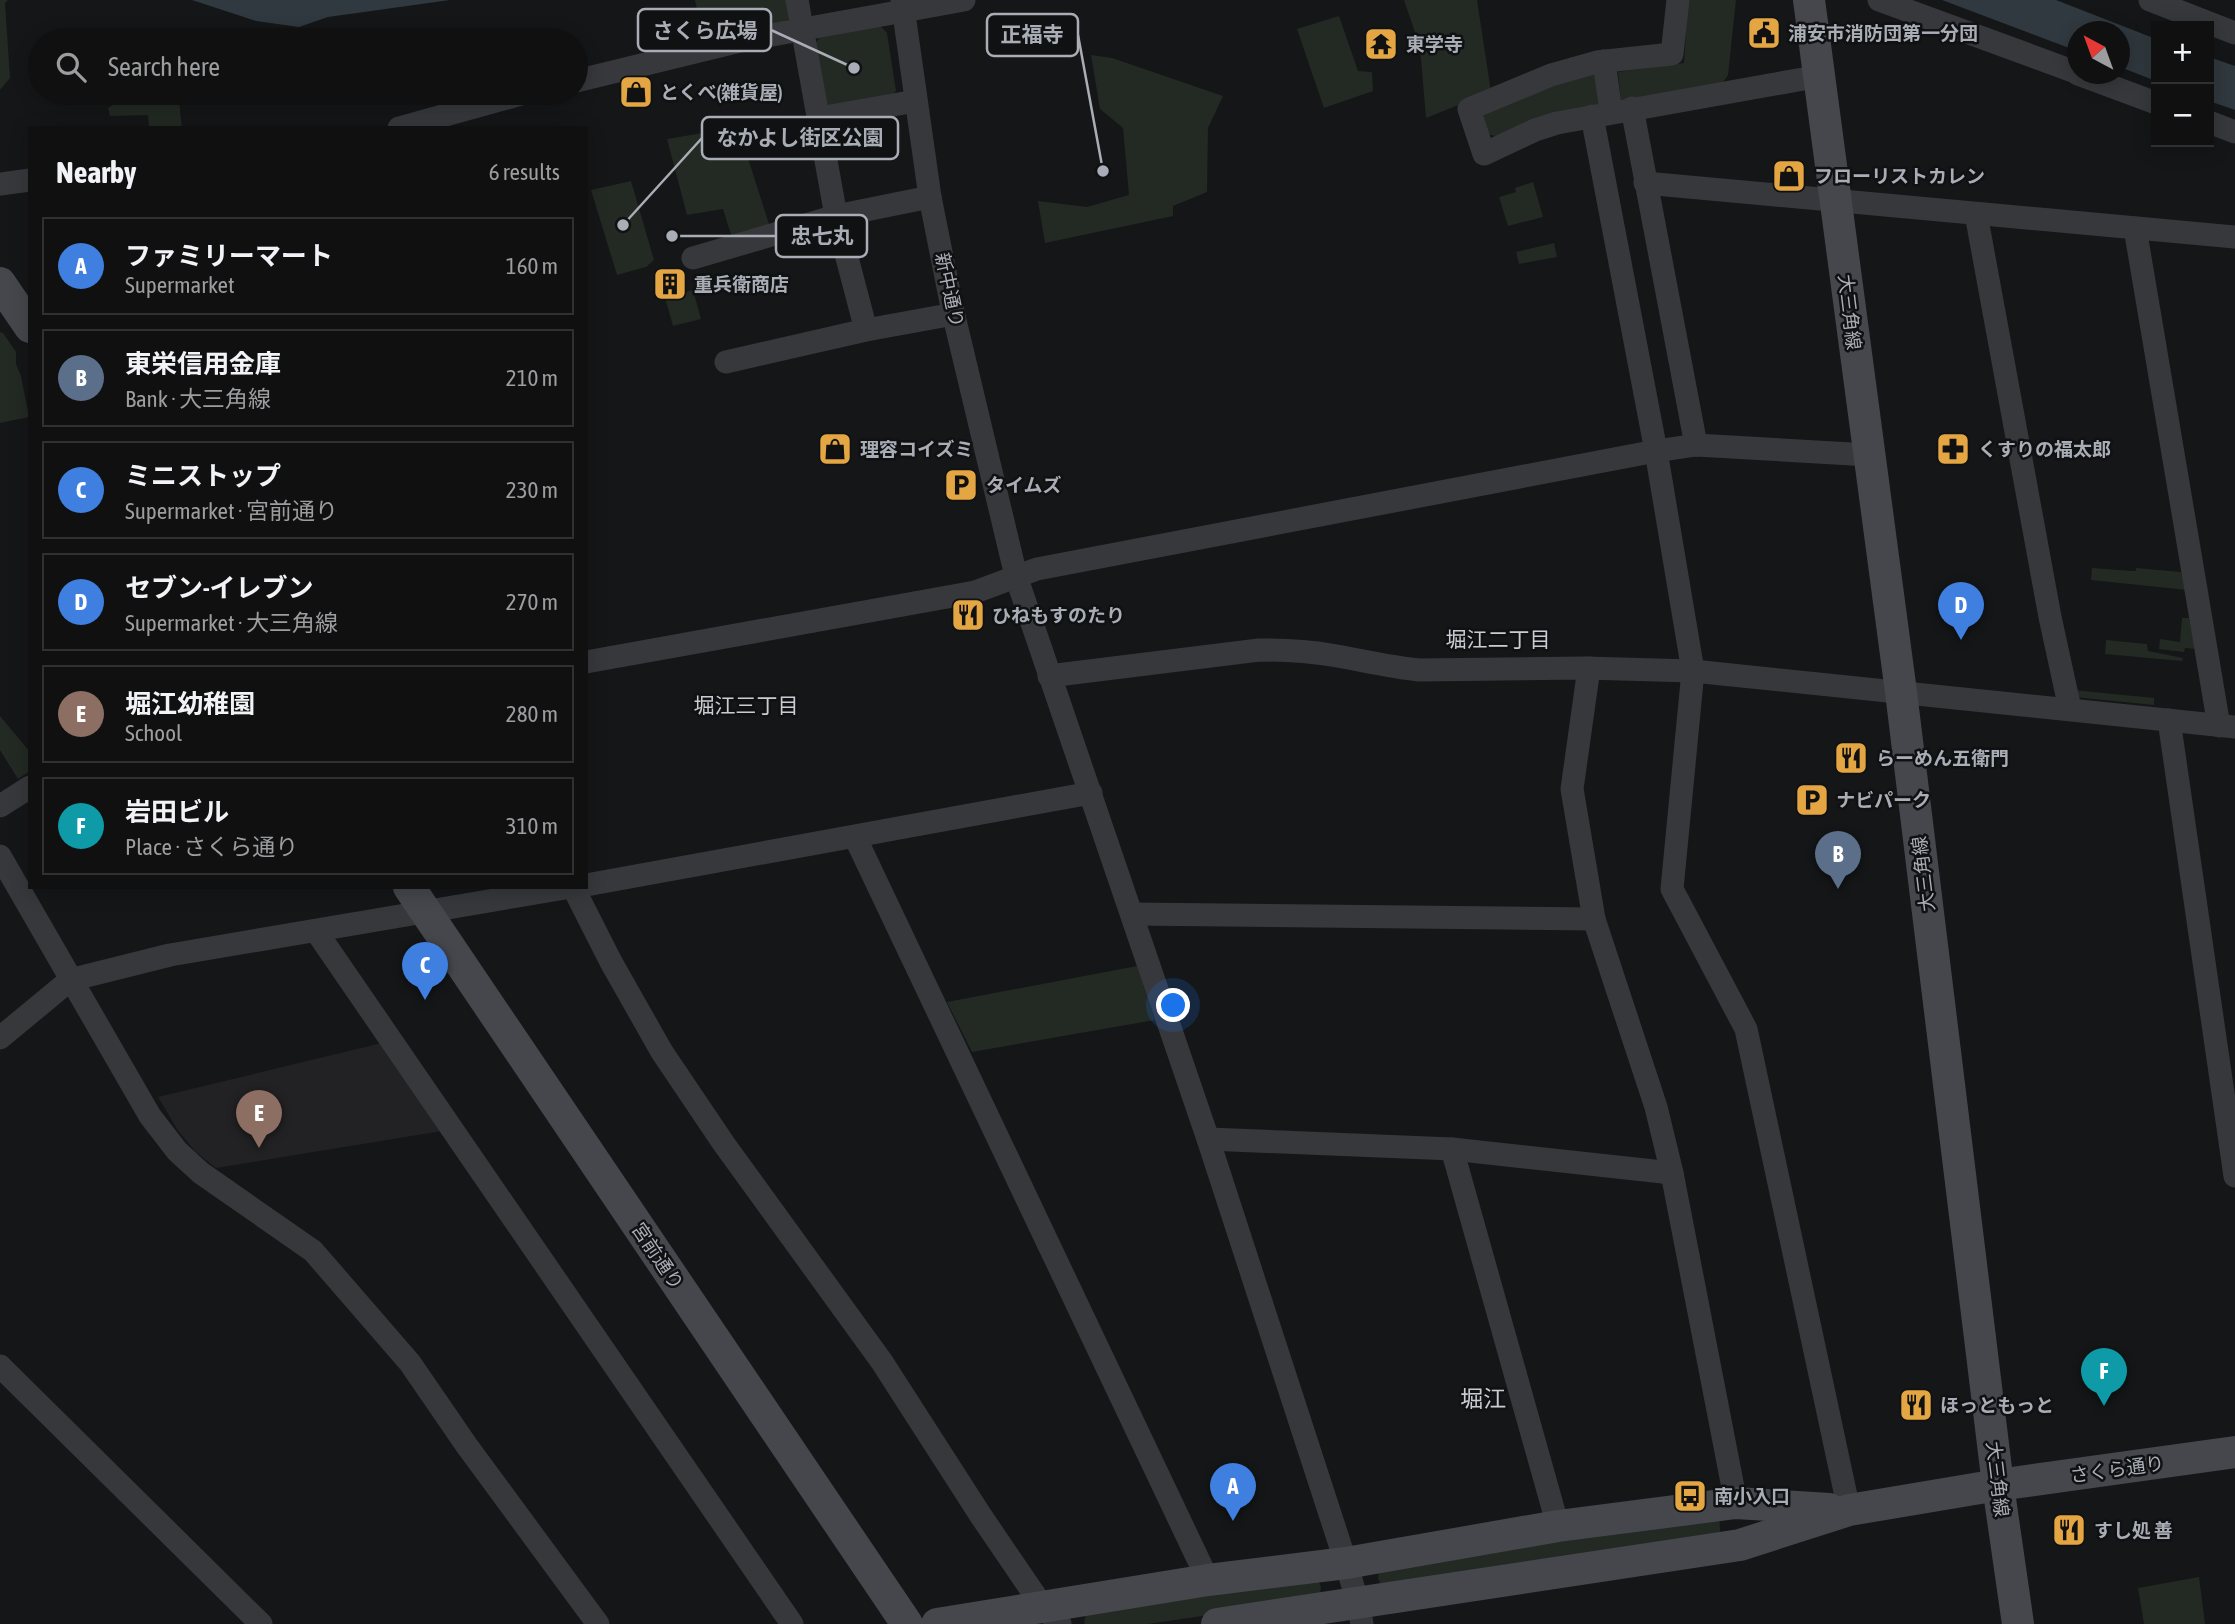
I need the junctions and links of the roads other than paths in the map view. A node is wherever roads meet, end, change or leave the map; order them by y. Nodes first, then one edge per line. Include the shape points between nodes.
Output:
1 (797, 0) edge
2 (964, 0) edge
3 (1678, 0) edge
4 (1808, 0) edge
5 (1880, 0) edge
6 (2150, 0) edge
7 (902, 5) edge
8 (803, 29) junction
9 (2235, 33) edge
10 (1604, 61) junction
11 (2067, 70) edge
12 (1820, 76) junction
13 (588, 78) edge
14 (2105, 84) edge
15 (916, 101) junction
16 (2151, 101) edge
17 (482, 105) edge
18 (1612, 112) junction
19 (819, 118) junction
20 (2214, 124) edge
21 (406, 126) edge
22 (2235, 132) edge
23 (28, 180) edge
24 (1645, 183) junction
25 (0, 184) edge
26 (930, 197) junction
27 (1835, 200) junction
28 (1976, 214) junction
29 (836, 216) junction
30 (2135, 228) junction
31 (2235, 237) edge
32 (693, 258) dead end
33 (0, 283) edge
34 (954, 314) junction
35 (28, 324) edge
36 (866, 330) junction
37 (726, 362) dead end
38 (1696, 445) junction
39 (1656, 451) junction
40 (1869, 455) junction
41 (1017, 576) junction
42 (588, 662) edge
43 (1589, 668) junction
44 (1693, 671) junction
45 (1049, 676) junction
46 (1901, 692) junction
47 (2070, 709) junction
48 (2169, 720) junction
49 (2227, 727) edge
50 (28, 788) edge
51 (1091, 793) junction
52 (0, 806) edge
53 (855, 837) junction
54 (0, 856) edge
55 (588, 885) edge
56 (546, 889) edge
57 (573, 889) edge
58 (417, 899) edge
59 (1132, 914) junction
60 (1594, 919) junction
61 (316, 931) junction
62 (70, 980) junction
63 (0, 1038) edge
64 (1208, 1139) junction
65 (1452, 1149) junction
66 (1672, 1172) junction
67 (2235, 1176) edge
68 (0, 1366) edge
69 (2235, 1452) edge
70 (1998, 1485) junction
71 (1736, 1503) junction
72 (1849, 1510) junction
73 (1558, 1526) junction
74 (1346, 1563) junction
75 (1208, 1580) junction
76 (1360, 1613) edge
77 (1051, 1616) edge
78 (261, 1624) edge
79 (598, 1624) edge
80 (792, 1624) edge
81 (907, 1624) edge
82 (937, 1624) edge
83 (1217, 1624) edge
84 (2018, 1624) edge

1 - 8 street
2 - 7 street
3 - 10 street via 1672,54
4 - 12 street, 大三角線
5 - 11 street
6 - 9 street
7 - 8 street
7 - 15 street, 新中通り
8 - 13 street
8 - 19 street
10 - 18 street
10 - 18 street via 1551,75 1469,109 1484,154 1535,130
12 - 18 street
12 - 27 street, 大三角線
14 - 16 street
15 - 19 street
15 - 26 street, 新中通り
17 - 21 street
18 - 24 street
18 - 39 street
19 - 29 street
20 - 22 street
23 - 25 street
24 - 27 street
24 - 38 street
26 - 29 street
26 - 34 street, 新中通り
27 - 28 street
27 - 40 street, 大三角線
28 - 30 street
28 - 47 street via 2049,618
29 - 32 street
29 - 36 street
30 - 31 street
30 - 49 street
33 - 35 street
34 - 36 street
34 - 41 street, 新中通り
36 - 37 street
38 - 39 street
38 - 40 street
39 - 41 street
39 - 44 street
40 - 46 street, 大三角線
41 - 42 street via 975,592
41 - 45 street, 新中通り
43 - 44 street
43 - 45 street via 1419,670 1329,654 1259,650
43 - 60 street via 1572,789
44 - 46 street
44 - 72 street via 1672,889 1746,1029
45 - 51 street, 新中通り
46 - 47 street
46 - 70 street, 大三角線
47 - 48 street
48 - 49 street
48 - 67 street
50 - 52 street
51 - 53 street
51 - 59 street, 新中通り
53 - 55 street
53 - 75 street
54 - 62 street
56 - 58 street
57 - 77 street via 662,1052 882,1362
58 - 61 street
58 - 81 street, 宮前通り
59 - 60 street
59 - 64 street, 新中通り
60 - 66 street via 1656,1107
61 - 62 street via 170,955
61 - 80 street
62 - 63 street
62 - 79 street via 150,1116 177,1151 201,1173 313,1251 410,1363
64 - 65 street
64 - 74 street, 新中通り
65 - 66 street
65 - 73 street
66 - 71 street
68 - 78 street
69 - 70 street, さくら通り
70 - 72 street, さくら通り
70 - 84 street, 大三角線
71 - 72 street
71 - 73 street
72 - 76 street via 1740,1545
73 - 74 street
74 - 75 street
74 - 76 street, 新中通り
75 - 77 street
76 - 83 street
77 - 82 street

